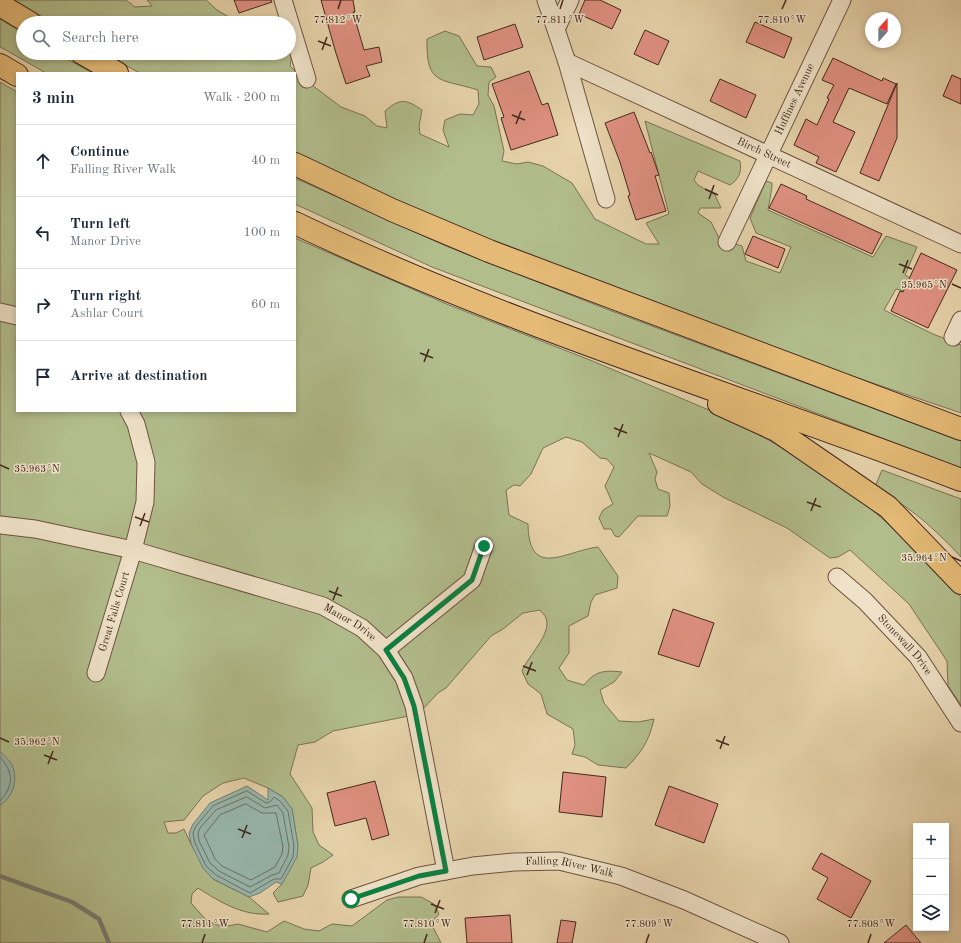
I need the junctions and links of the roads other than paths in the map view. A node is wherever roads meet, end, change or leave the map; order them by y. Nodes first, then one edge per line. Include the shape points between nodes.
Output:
1 (283, 0) edge
2 (546, 0) edge
3 (570, 0) edge
4 (842, 0) edge
5 (0, 5) edge
6 (18, 16) edge
7 (288, 16) edge
8 (556, 29) junction
9 (296, 43) edge
10 (94, 60) edge
11 (567, 62) junction
12 (0, 65) edge
13 (115, 72) edge
14 (16, 74) edge
15 (307, 79) dead end
16 (768, 154) junction
17 (296, 164) edge
18 (606, 199) dead end
19 (296, 223) edge
20 (726, 242) dead end
21 (961, 244) edge
22 (0, 312) edge
23 (16, 316) edge
24 (961, 320) edge
25 (953, 337) dead end
26 (606, 352) junction
27 (130, 412) edge
28 (961, 429) edge
29 (961, 480) edge
30 (0, 525) edge
31 (484, 546) dead end
32 (133, 550) junction
33 (837, 577) dead end
34 (961, 583) edge
35 (386, 650) junction
36 (96, 673) dead end
37 (961, 723) edge
38 (446, 871) junction
39 (351, 899) dead end
40 (780, 943) edge

1 - 7 street
2 - 8 street
3 - 8 street
4 - 16 street, Huffines Avenue
5 - 6 highway
8 - 11 street
9 - 15 street
10 - 13 highway
11 - 16 street, Birch Street
11 - 18 street
12 - 14 highway
16 - 20 street, Huffines Avenue
16 - 21 street, Birch Street
17 - 28 highway via 392,210 489,251
19 - 26 highway via 421,279
22 - 23 street
24 - 25 street
26 - 29 highway via 791,416
26 - 34 highway via 776,430 888,507
27 - 32 street via 136,424 146,462 145,502
30 - 32 street, Manor Drive via 35,529
31 - 35 street via 472,580
32 - 35 street, Manor Drive via 323,606 362,628
32 - 36 street, Great Falls Court
33 - 37 street, Stonewall Drive via 865,601 918,657
35 - 38 street, Manor Drive via 404,678 414,706
38 - 39 street, Falling River Walk via 419,876
38 - 40 street, Falling River Walk via 514,862 559,861 621,876 684,900

